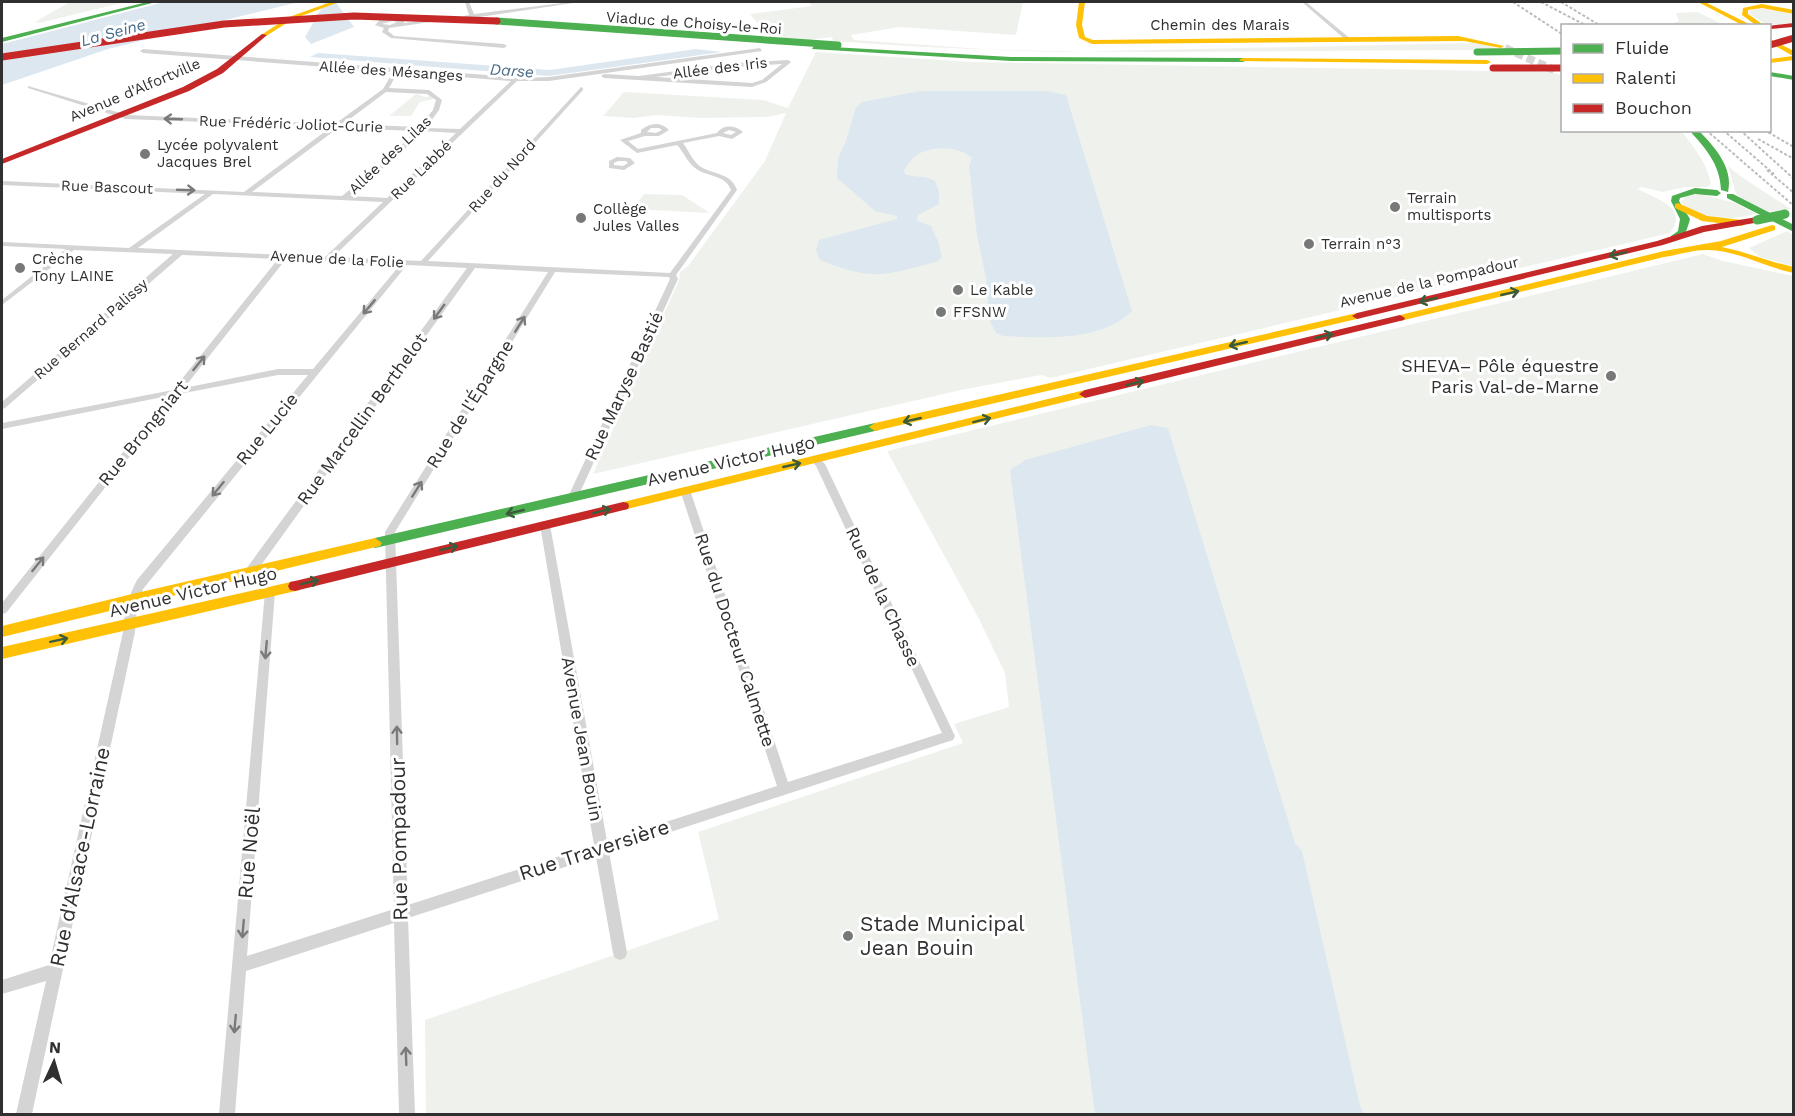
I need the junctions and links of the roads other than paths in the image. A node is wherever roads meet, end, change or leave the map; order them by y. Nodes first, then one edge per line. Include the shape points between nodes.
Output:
1 (146, 2) edge
2 (153, 2) edge
3 (336, 2) edge
4 (467, 2) edge
5 (578, 2) edge
6 (1082, 2) edge
7 (1304, 2) edge
8 (1699, 2) edge
9 (1737, 6) junction
10 (1762, 6) junction
11 (1794, 12) edge
12 (472, 16) junction
13 (1743, 24) edge
14 (1744, 24) edge
15 (1759, 24) edge
16 (399, 25) junction
17 (387, 27) junction
18 (1771, 28) edge
19 (1771, 35) edge
20 (1793, 38) edge
21 (2, 39) edge
22 (1354, 41) junction
23 (1771, 43) edge
24 (1771, 44) edge
25 (504, 46) dead end
26 (1501, 46) tunnel mouth
27 (760, 50) dead end
28 (143, 51) dead end
29 (1561, 51) edge
30 (1771, 51) edge
31 (1794, 56) edge
32 (236, 58) junction
33 (1218, 58) junction
34 (2, 59) edge
35 (1485, 60) junction
36 (1561, 60) edge
37 (1771, 61) edge
38 (1561, 68) edge
39 (396, 71) junction
40 (1771, 74) edge
41 (581, 75) junction
42 (639, 78) junction
43 (1794, 78) edge
44 (515, 80) junction
45 (30, 87) dead end
46 (581, 89) dead end
47 (385, 90) junction
48 (119, 116) junction
49 (336, 126) junction
50 (422, 129) junction
51 (462, 130) junction
52 (1695, 132) edge
53 (645, 134) dead end
54 (719, 134) dead end
55 (678, 142) junction
56 (636, 151) junction
57 (628, 159) dead end
58 (2, 162) edge
59 (2, 183) edge
60 (212, 192) junction
61 (246, 193) junction
62 (1724, 193) junction
63 (345, 197) junction
64 (390, 200) junction
65 (1678, 206) junction
66 (1794, 212) edge
67 (1742, 223) junction
68 (1794, 223) edge
69 (1794, 229) edge
70 (1674, 238) junction
71 (1742, 238) junction
72 (2, 244) edge
73 (73, 247) junction
74 (1709, 247) junction
75 (132, 249) junction
76 (180, 252) junction
77 (1747, 255) junction
78 (284, 257) junction
79 (327, 259) junction
80 (406, 262) junction
81 (423, 263) junction
82 (473, 265) junction
83 (553, 269) junction
84 (1794, 270) edge
85 (672, 275) junction
86 (2, 303) edge
87 (314, 372) junction
88 (1071, 383) joint
89 (176, 392) junction
90 (1078, 397) joint
91 (2, 406) edge
92 (2, 426) edge
93 (816, 460) junction
94 (685, 490) junction
95 (572, 498) junction
96 (545, 525) junction
97 (390, 540) junction
98 (392, 562) junction
99 (250, 572) junction
100 (270, 592) junction
101 (132, 599) junction
102 (2, 610) edge
103 (129, 626) junction
104 (2, 632) edge
105 (2, 653) edge
106 (949, 736) joint
107 (784, 789) junction
108 (601, 847) junction
109 (401, 912) junction
110 (620, 953) dead end
111 (240, 966) junction
112 (55, 970) junction
113 (2, 987) edge
114 (24, 1114) edge
115 (227, 1114) edge
116 (408, 1114) edge

1 - 21 main road
2 - 21 main road
3 - 32 main road, Avenue d'Alfortville via 291,18 265,33
4 - 12 street
5 - 12 street
6 - 22 main road, Chemin des Marais via 1079,25 1082,38 1088,42
7 - 22 street
8 - 9 main road
8 - 13 main road
9 - 10 main road
9 - 14 main road via 1732,12
10 - 11 main road
10 - 15 main road via 1743,12
12 - 16 street
16 - 17 street
16 - 17 street via 402,21 395,19 378,24
17 - 25 street via 384,31 393,37
18 - 20 main road
19 - 20 main road
20 - 23 main road, bridge
20 - 30 main road
22 - 26 main road, Chemin des Marais via 1468,39
24 - 31 main road
27 - 41 street, Allée des Mésanges
28 - 32 street, Allée des Mésanges
29 - 35 main road, bridge
31 - 37 main road
32 - 39 street, Allée des Mésanges
32 - 48 main road, Avenue d'Alfortville via 186,89
33 - 34 main road, Viaduc de Choisy-le-Roi, bridge via 1001,59 445,22 350,20 210,30
33 - 34 main road, Viaduc de Choisy-le-Roi, bridge via 1007,54 456,18 354,16 224,24
33 - 35 main road
35 - 36 main road
35 - 38 main road, bridge
39 - 44 street, Allée des Mésanges
39 - 47 street
40 - 43 main road
41 - 42 street, Allée des Iris
41 - 44 street, Allée des Mésanges
42 - 42 street, Allée des Iris via 757,84 788,63 735,65
44 - 51 street, Rue Labbé
45 - 48 street, Rue Frédéric Joliot-Curie
46 - 81 street, Rue du Nord
47 - 49 street
47 - 50 street, Allée des Lilas via 417,90 437,96 439,108
49 -> 48 street, Rue Frédéric Joliot-Curie
48 - 58 main road, Avenue d'Alfortville
49 - 50 street, Rue Frédéric Joliot-Curie
49 - 61 street
50 - 51 street, Rue Frédéric Joliot-Curie
50 - 63 street, Allée des Lilas
51 - 64 street, Rue Labbé
52 - 62 main road via 1719,160 1726,178
53 - 56 street via 623,140
54 - 55 street
55 - 56 street
55 - 85 street, Rue Maryse Bastié via 698,167 734,187
56 - 57 street
59 -> 60 street, Rue Bascout
60 - 61 street, Rue Bascout
60 - 75 street
61 - 63 street, Rue Bascout
62 - 65 main road via 1682,193 1674,199
62 - 69 main road
63 - 64 street, Rue Bascout
64 - 79 street, Rue Labbé
65 - 67 main road via 1705,219
65 - 70 main road via 1685,219 1684,228
66 - 67 main road, Avenue de la Pompadour, bridge
67 - 70 main road, Avenue de la Pompadour
68 - 71 main road, Avenue de la Pompadour
70 -> 88 main road, Avenue de la Pompadour
71 - 74 main road, Avenue de la Pompadour
71 - 77 main road
72 - 73 street, Avenue de la Folie
73 - 75 street, Avenue de la Folie
73 - 86 street
74 - 77 main road
90 -> 74 main road, Avenue de la Pompadour via 1664,254
75 - 76 street, Avenue de la Folie
76 - 78 street, Avenue de la Folie
76 - 91 street, Rue Bernard Palissy
77 - 84 main road
78 - 79 street, Avenue de la Folie
89 -> 78 street, Rue Brongniart
79 - 80 street, Avenue de la Folie
80 - 81 street, Avenue de la Folie
80 -> 87 street, Rue Lucie
81 - 82 street, Avenue de la Folie
82 - 83 street, Avenue de la Folie
82 -> 99 street, Rue Marcellin Berthelot
83 - 85 street, Avenue de la Folie
97 -> 83 street, Rue de l'Épargne via 390,532
85 - 95 street, Rue Maryse Bastié via 674,279
87 - 89 street via 278,372
87 -> 101 street, Rue Lucie
88 -> 95 main road, Avenue Victor Hugo
89 - 92 street
102 -> 89 street, Rue Brongniart
93 -> 90 main road, Avenue Victor Hugo
94 -> 93 main road, Avenue Victor Hugo
93 - 106 street, Rue de la Chasse
96 -> 94 main road, Avenue Victor Hugo
94 - 107 street, Rue du Docteur Calmette
95 -> 97 main road, Avenue Victor Hugo
98 -> 96 main road, Avenue Victor Hugo
96 - 108 street, Avenue Jean Bouin
97 - 98 street
97 - 99 main road, Avenue Victor Hugo
100 -> 98 main road, Avenue Victor Hugo
109 -> 98 street, Rue Pompadour
99 - 101 main road, Avenue Victor Hugo
100 - 103 main road, Avenue Victor Hugo
100 -> 111 street, Rue Noël
101 - 103 street, Rue d'Alsace-Lorraine
101 - 104 main road, Avenue Victor Hugo
105 -> 103 main road, Avenue Victor Hugo
103 - 112 street, Rue d'Alsace-Lorraine
106 - 107 street, Rue Traversière
107 - 108 street, Rue Traversière
108 - 109 street, Rue Traversière
108 - 110 street, Avenue Jean Bouin
109 - 111 street, Rue Traversière
116 -> 109 street, Rue Pompadour
111 -> 115 street, Rue Noël
112 - 113 street
112 - 114 street, Rue d'Alsace-Lorraine

